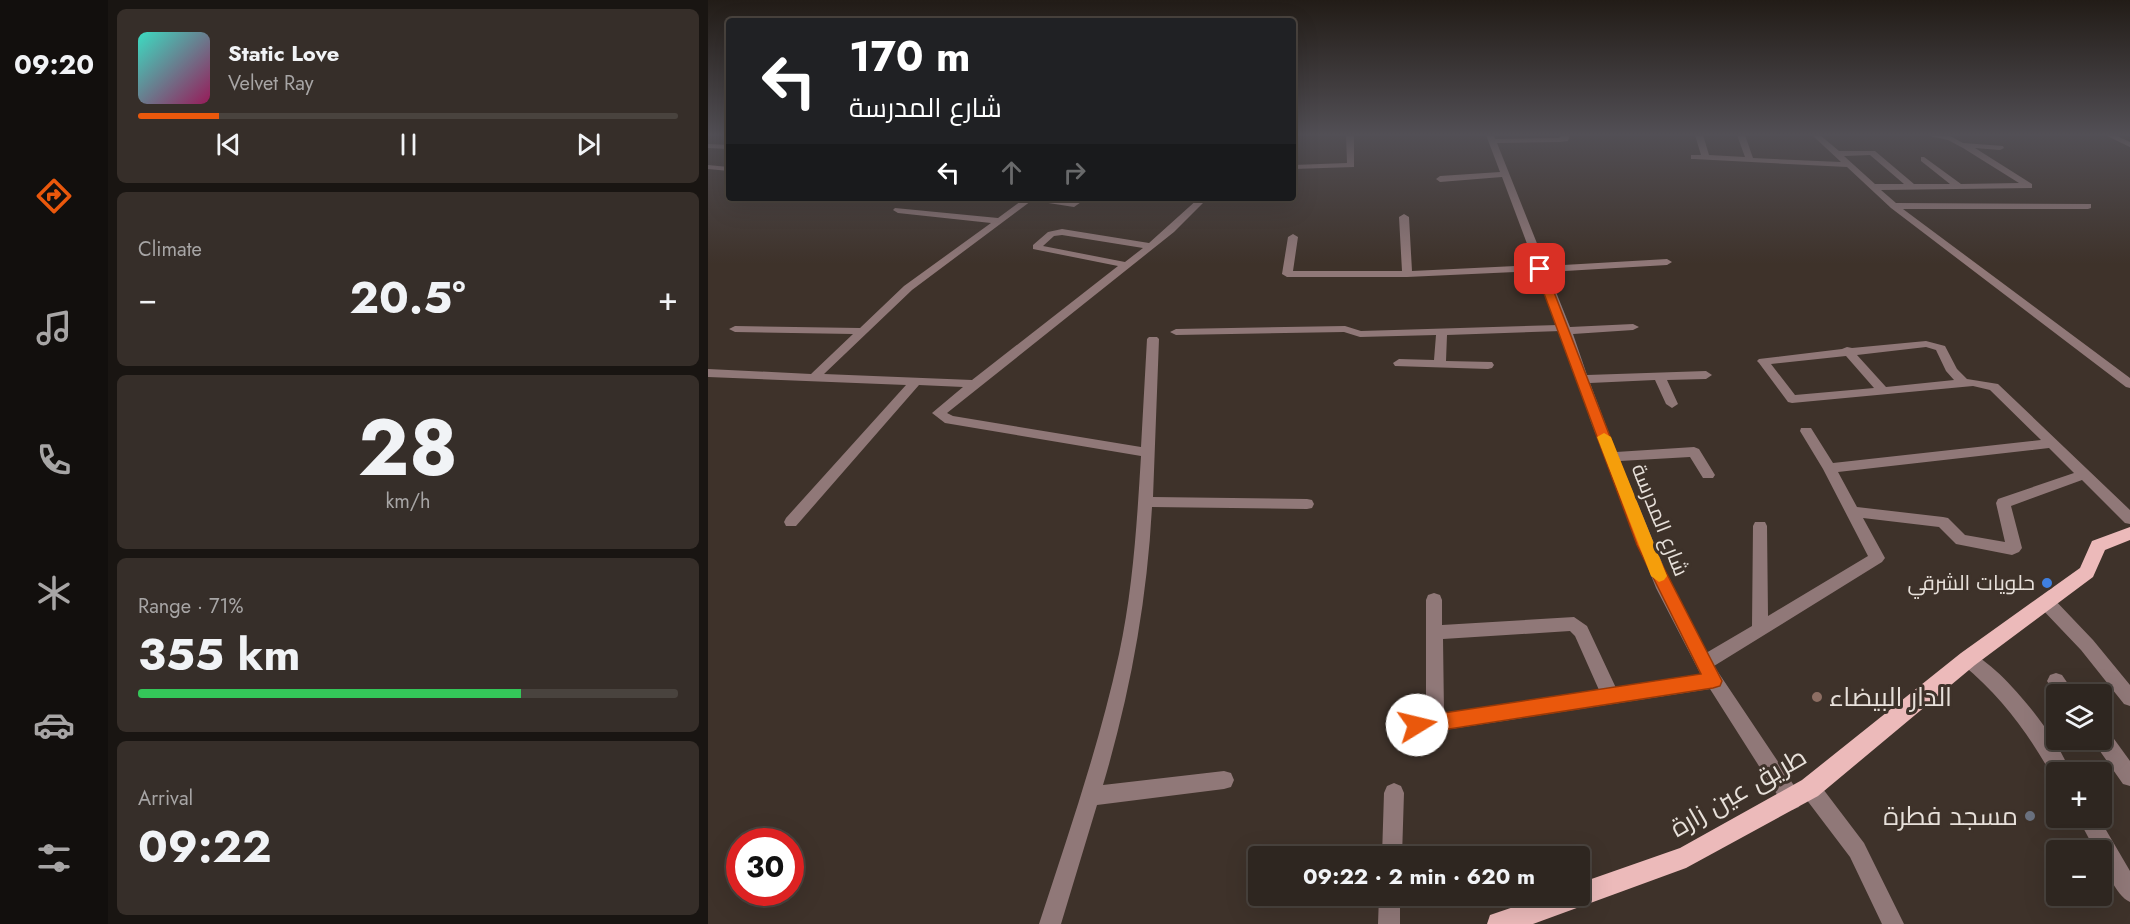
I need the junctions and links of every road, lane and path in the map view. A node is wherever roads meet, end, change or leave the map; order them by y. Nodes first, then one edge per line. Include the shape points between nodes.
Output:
1 (1451, 178) edge
2 (1506, 178) edge
3 (1861, 178) edge
4 (1902, 178) edge
5 (1948, 178) edge
6 (2017, 178) edge
7 (1440, 179) dead end
8 (1911, 186) junction
9 (1958, 186) junction
10 (1871, 187) junction
11 (1027, 201) edge
12 (1052, 201) edge
13 (1078, 201) edge
14 (1201, 201) edge
15 (1894, 206) junction
16 (2088, 206) dead end
17 (898, 210) dead end
18 (1404, 217) dead end
19 (1000, 221) junction
20 (1293, 237) dead end
21 (1151, 246) junction
22 (1667, 262) dead end
23 (1127, 265) junction
24 (1540, 269) junction
25 (1407, 274) junction
26 (1633, 327) dead end
27 (735, 328) dead end
28 (1565, 330) junction
29 (861, 332) junction
30 (1176, 332) dead end
31 (1442, 332) junction
32 (1153, 339) dead end
33 (1847, 350) junction
34 (1399, 363) dead end
35 (1440, 364) junction
36 (1488, 365) dead end
37 (708, 373) edge
38 (1706, 375) dead end
39 (1660, 377) junction
40 (813, 378) junction
41 (1583, 379) junction
42 (915, 382) junction
43 (1964, 383) junction
44 (973, 384) junction
45 (2130, 384) edge
46 (1883, 391) junction
47 (1672, 404) dead end
48 (1806, 431) dead end
49 (2052, 443) junction
50 (1146, 452) junction
51 (1613, 457) junction
52 (1829, 468) junction
53 (2085, 474) junction
54 (1708, 475) dead end
55 (1145, 502) junction
56 (1307, 504) dead end
57 (1854, 512) junction
58 (2130, 519) edge
59 (791, 522) dead end
60 (1760, 526) dead end
61 (2130, 533) edge
62 (1434, 600) dead end
63 (2046, 602) junction
64 (1760, 627) junction
65 (1434, 633) junction
66 (1968, 659) junction
67 (1703, 664) junction
68 (1713, 681) junction
69 (1611, 696) junction
70 (2130, 699) edge
71 (1435, 722) junction
72 (1399, 728) dead end
73 (2111, 750) edge
74 (2055, 762) edge
75 (2130, 777) edge
76 (1224, 780) dead end
77 (1810, 788) junction
78 (1394, 793) dead end
79 (1091, 796) junction
80 (1792, 800) junction
81 (2094, 828) edge
82 (1392, 846) edge
83 (1590, 891) edge
84 (2130, 891) edge
85 (1390, 906) edge
86 (1549, 906) edge
87 (1050, 924) edge
88 (1389, 924) edge
89 (1499, 924) edge
90 (1893, 924) edge

1 - 7 street
2 - 24 street, شارع المدرسة
3 - 10 street
4 - 8 street
5 - 9 street
6 - 9 street via 2029,186
8 - 9 street
8 - 10 street
10 - 15 street
11 - 19 street
12 - 13 street
14 - 21 street
15 - 16 street
15 - 45 street
17 - 19 street
18 - 25 street
19 - 29 street via 930,269
20 - 25 street via 1287,274
21 - 23 street
21 - 23 street via 1062,232 1051,234 1036,247
22 - 24 street
23 - 44 street
24 - 25 street
24 - 28 street, شارع المدرسة
26 - 28 street
27 - 29 street
28 - 31 street
28 - 41 street, شارع المدرسة
29 - 40 street
30 - 31 street
31 - 35 street
32 - 50 street
33 - 43 street via 1933,345 1941,348 1952,371
33 - 46 street
33 - 46 street via 1763,361 1792,399
34 - 35 street
35 - 36 street
37 - 40 street
38 - 39 street
39 - 41 street
39 - 47 street
40 - 42 street
41 - 51 street, شارع المدرسة
42 - 44 street
42 - 59 street
43 - 46 street
43 - 49 street via 1994,387
44 - 50 street via 942,408 939,416
48 - 52 street
49 - 52 street
49 - 53 street
50 - 55 street
51 - 54 street via 1694,452
51 - 67 street, شارع المدرسة via 1645,545
52 - 57 street
53 - 57 street via 2003,503 2012,549 1961,540 1943,522
53 - 58 street
55 - 56 street
55 - 79 street via 1134,614 1111,726
57 - 64 street via 1877,558
60 - 64 street
61 - 63 main road, طريق عين زارة via 2098,546 2087,572
62 - 65 street
63 - 66 main road, طريق عين زارة
63 - 70 street
64 - 67 street
65 - 69 street via 1574,624 1581,631
65 - 71 street
66 - 74 street via 2022,709
66 - 77 main road, طريق عين زارة
67 - 68 street, شارع المدرسة
68 - 69 street
68 - 80 street, شارع المدرسة
69 - 71 street
71 - 72 street
73 - 75 street
76 - 79 street
77 - 80 main road, طريق عين زارة
77 - 90 street via 1857,850
78 - 82 street
79 - 87 street
80 - 83 main road, طريق عين زارة via 1686,857
81 - 84 street
85 - 88 street
86 - 89 main road, طريق عين زارة

